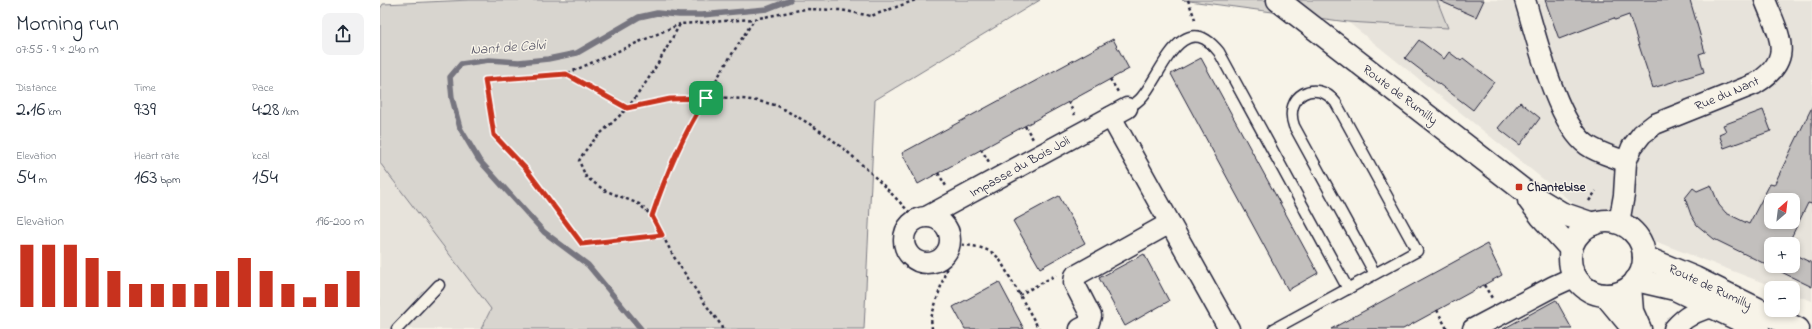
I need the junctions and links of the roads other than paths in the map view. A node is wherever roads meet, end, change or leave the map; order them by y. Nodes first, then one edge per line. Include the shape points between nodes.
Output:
1 (1278, 0) edge
2 (1525, 0) edge
3 (1765, 0) edge
4 (1119, 113) junction
5 (1626, 162) junction
6 (1523, 190) junction
7 (922, 218) junction
8 (1170, 223) junction
9 (1619, 223) junction
10 (1593, 224) junction
11 (1571, 249) junction
12 (1644, 257) junction
13 (1375, 274) junction
14 (1576, 276) junction
15 (1633, 283) junction
16 (439, 285) dead end
17 (1348, 288) junction
18 (1603, 294) junction
19 (1716, 307) junction
20 (397, 329) edge
21 (1080, 329) edge
22 (1229, 329) edge
23 (1274, 329) edge
24 (1473, 329) edge
25 (1632, 329) edge
26 (1640, 329) edge
27 (1674, 329) edge
28 (1758, 329) edge
29 (1798, 329) edge

1 - 6 main road, Route de Rumilly
2 - 5 street via 1551,85 1568,123 1587,146
3 - 5 street, Rue du Nant via 1780,41 1777,64 1767,76 1755,84 1655,124 1642,134 1632,147
4 - 7 street, Impasse du Bois Joli
4 - 8 street
4 - 17 lane via 1143,96 1180,41 1193,37 1202,37 1209,41 1219,52
5 - 9 street, Rue du Nant
6 - 10 main road, Route de Rumilly via 1561,213
6 - 11 main road, Route de Rumilly via 1541,216
7 - 7 street, Impasse du Bois Joli via 911,223 904,233 904,246 910,256 920,262 932,262 946,250 950,236 940,220
8 - 21 street via 1075,276 1074,283 1091,316 1088,325
8 - 22 street
9 - 10 main road via 1605,221
9 - 12 main road via 1637,236
10 - 11 main road via 1579,234
11 - 14 main road via 1571,266
12 - 15 main road via 1642,269
12 - 29 main road, Route de Rumilly via 1695,278
13 - 13 lane via 1417,251 1336,103 1325,93 1304,93 1291,111 1294,126
13 - 17 lane
14 - 18 main road via 1587,289
14 - 24 street
15 - 18 main road via 1618,293
15 - 19 main road, Route de Rumilly via 1675,289
15 - 26 street via 1633,311
16 - 20 lane
17 - 23 lane
18 - 25 street
19 - 27 street, Route de Rumilly via 1691,314
19 - 28 main road, Route de Rumilly

